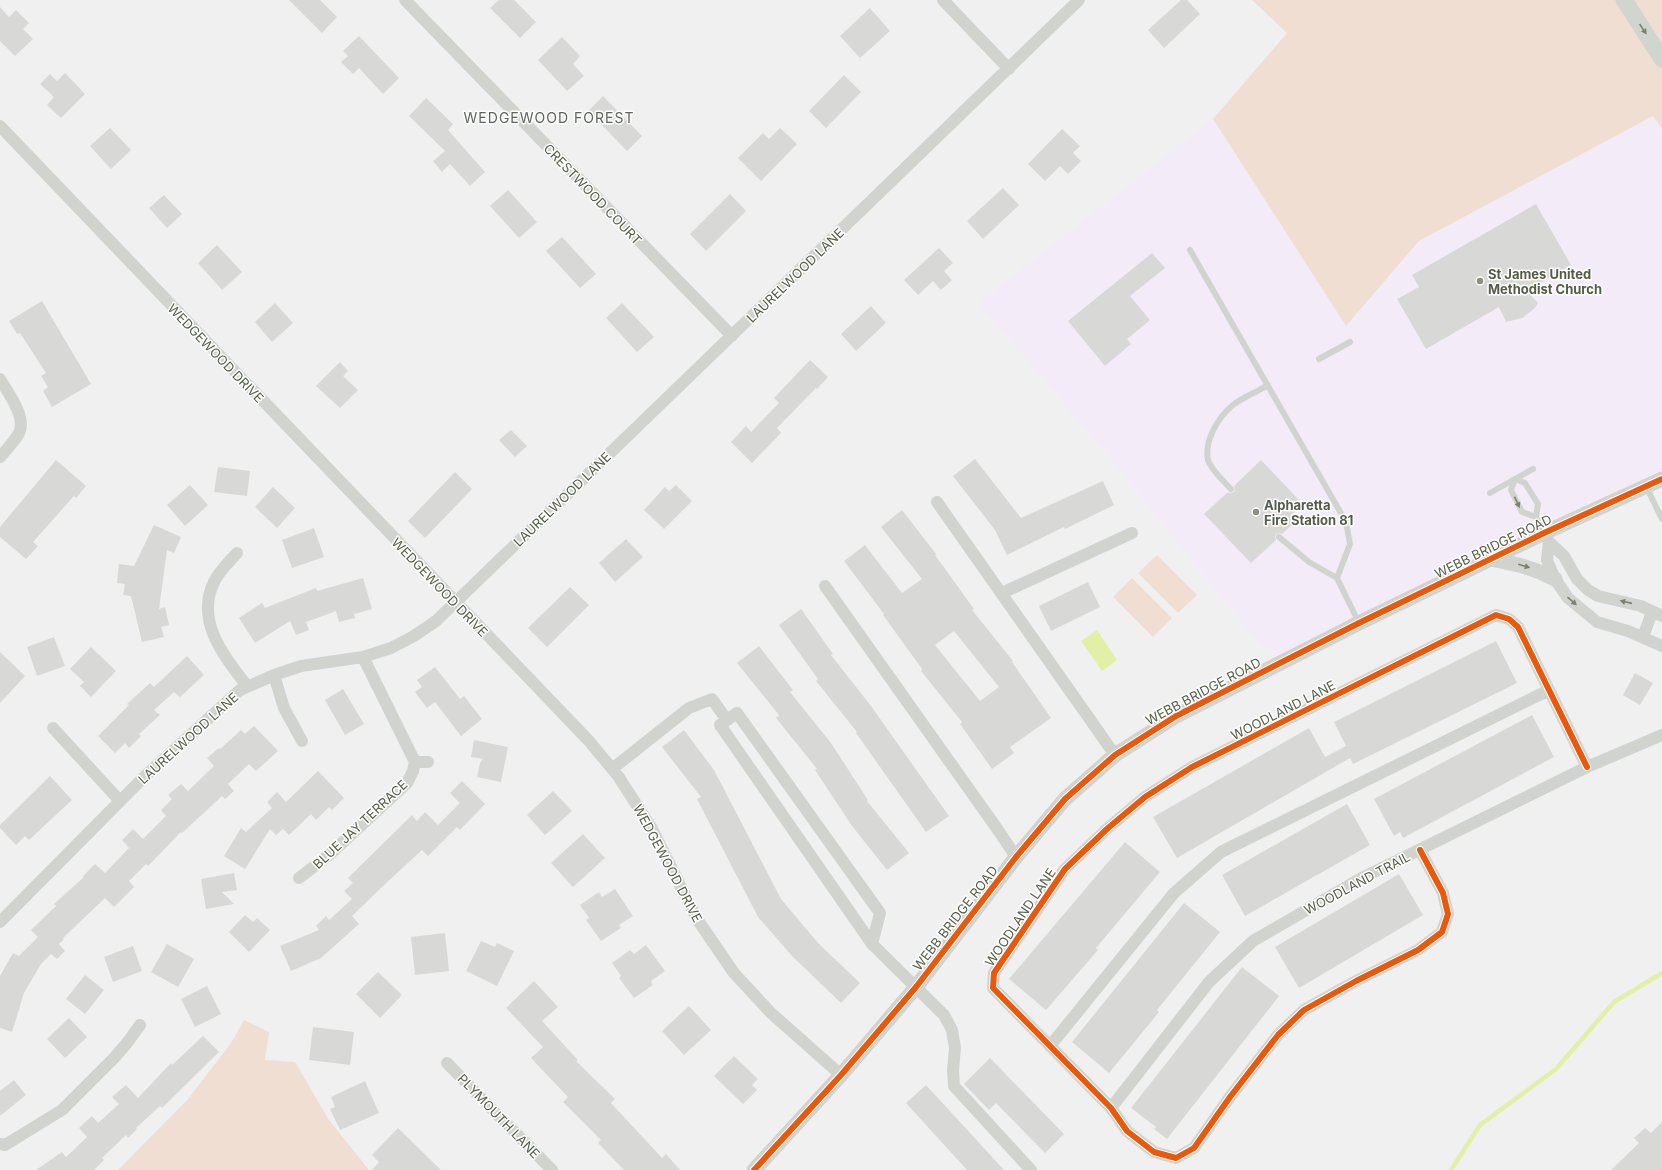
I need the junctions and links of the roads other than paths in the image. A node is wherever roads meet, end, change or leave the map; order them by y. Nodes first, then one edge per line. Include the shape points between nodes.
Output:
1 (405, 0) edge
2 (943, 0) edge
3 (1080, 0) edge
4 (1624, 0) edge
5 (1662, 59) edge
6 (1009, 69) junction
7 (0, 126) edge
8 (1190, 250) dead end
9 (732, 336) junction
10 (1350, 342) dead end
11 (1319, 359) dead end
12 (0, 379) edge
13 (1268, 385) junction
14 (0, 457) edge
15 (1532, 469) dead end
16 (1515, 479) junction
17 (1662, 479) edge
18 (1646, 486) junction
19 (1231, 489) dead end
20 (1490, 494) dead end
21 (937, 502) dead end
22 (1536, 517) junction
23 (1662, 518) edge
24 (1132, 533) dead end
25 (1279, 537) dead end
26 (1546, 538) junction
27 (237, 553) dead end
28 (1491, 559) junction
29 (1337, 578) junction
30 (1555, 579) junction
31 (825, 586) dead end
32 (1002, 593) junction
33 (455, 602) junction
34 (1657, 614) edge
35 (1359, 624) junction
36 (1643, 637) junction
37 (1662, 646) edge
38 (363, 657) junction
39 (274, 675) junction
40 (247, 686) junction
41 (1549, 690) junction
42 (727, 720) junction
43 (53, 728) dead end
44 (1662, 735) edge
45 (302, 741) dead end
46 (1115, 755) junction
47 (415, 762) junction
48 (428, 762) dead end
49 (1587, 767) junction
50 (612, 769) junction
51 (120, 801) junction
52 (1420, 850) junction
53 (1016, 858) junction
54 (299, 878) dead end
55 (0, 922) edge
56 (872, 944) junction
57 (916, 987) junction
58 (140, 1025) dead end
59 (1050, 1046) junction
60 (447, 1063) dead end
61 (841, 1075) junction
62 (1110, 1108) junction
63 (0, 1144) edge
64 (552, 1170) edge
65 (754, 1170) edge
66 (1031, 1170) edge

1 - 9 street, CRESTWOOD COURT
2 - 6 street
3 - 6 street, LAURELWOOD LANE
4 -> 5 main road
6 - 9 street, LAURELWOOD LANE
7 - 33 street, WEDGEWOOD DRIVE
8 - 13 lane
9 - 33 street, LAURELWOOD LANE
10 - 11 lane
12 - 14 street via 21,418 22,426
13 - 19 lane via 1233,405 1219,420 1208,443 1208,461
13 - 29 lane via 1346,522 1350,544
15 - 16 lane
16 - 20 lane
16 - 22 lane via 1525,483 1538,504
16 -> 22 lane via 1511,490 1522,512
17 - 18 street, WEBB BRIDGE ROAD
18 - 23 lane
18 - 26 street, WEBB BRIDGE ROAD
21 - 32 street
22 - 26 lane
24 - 32 street
25 - 29 lane via 1305,558
26 - 28 street, WEBB BRIDGE ROAD
26 - 30 street via 1547,560
34 -> 26 street via 1641,606 1598,596 1588,590 1577,579 1564,556
27 - 40 street via 214,582 209,598 208,615 218,645
28 -> 30 street via 1532,568
28 - 35 street, WEBB BRIDGE ROAD
29 - 35 lane
30 -> 36 street via 1568,598 1597,622
31 - 53 street
32 - 46 street
33 - 38 street, LAURELWOOD LANE via 436,621 414,636 391,648
33 - 50 street, WEDGEWOOD DRIVE via 589,741
34 - 36 street
35 - 46 street, WEBB BRIDGE ROAD via 1176,716
36 - 37 street
38 - 39 street, LAURELWOOD LANE via 301,666
38 - 47 street
39 - 40 street, LAURELWOOD LANE
39 - 45 street via 284,708
40 - 51 street, LAURELWOOD LANE
41 - 49 street, WOODLAND LANE
41 - 59 street via 1221,852 1174,893
41 - 59 street, WOODLAND LANE via 1518,627 1509,619 1496,615 1192,767 1145,797 1065,869 994,973 993,988
42 - 50 street via 712,699 689,708
42 - 56 street via 720,725
42 - 56 street via 737,713 880,913
43 - 51 street
44 - 49 street, WOODLAND TRAIL
46 - 53 street, WEBB BRIDGE ROAD via 1065,799
47 - 48 street
47 - 54 street, BLUE JAY TERRACE via 407,783 329,855
49 - 52 street, WOODLAND TRAIL
50 - 61 street, WEDGEWOOD DRIVE via 651,827 697,919 734,973 772,1013
51 - 55 street, LAURELWOOD LANE
52 - 62 street, WOODLAND TRAIL via 1360,879 1253,941 1209,982
52 - 62 street, WOODLAND LANE via 1443,893 1448,914 1442,932 1418,950 1304,1010 1278,1035 1194,1148 1176,1158 1154,1152 1127,1131
53 - 57 street, WEBB BRIDGE ROAD
56 - 57 street
57 - 61 street, WEBB BRIDGE ROAD
57 - 66 street via 944,1014 952,1030 955,1048 954,1086
58 - 63 street via 114,1058 62,1110 5,1145
59 - 62 street, WOODLAND LANE
60 - 64 street, PLYMOUTH LANE
61 - 65 street, WEBB BRIDGE ROAD

